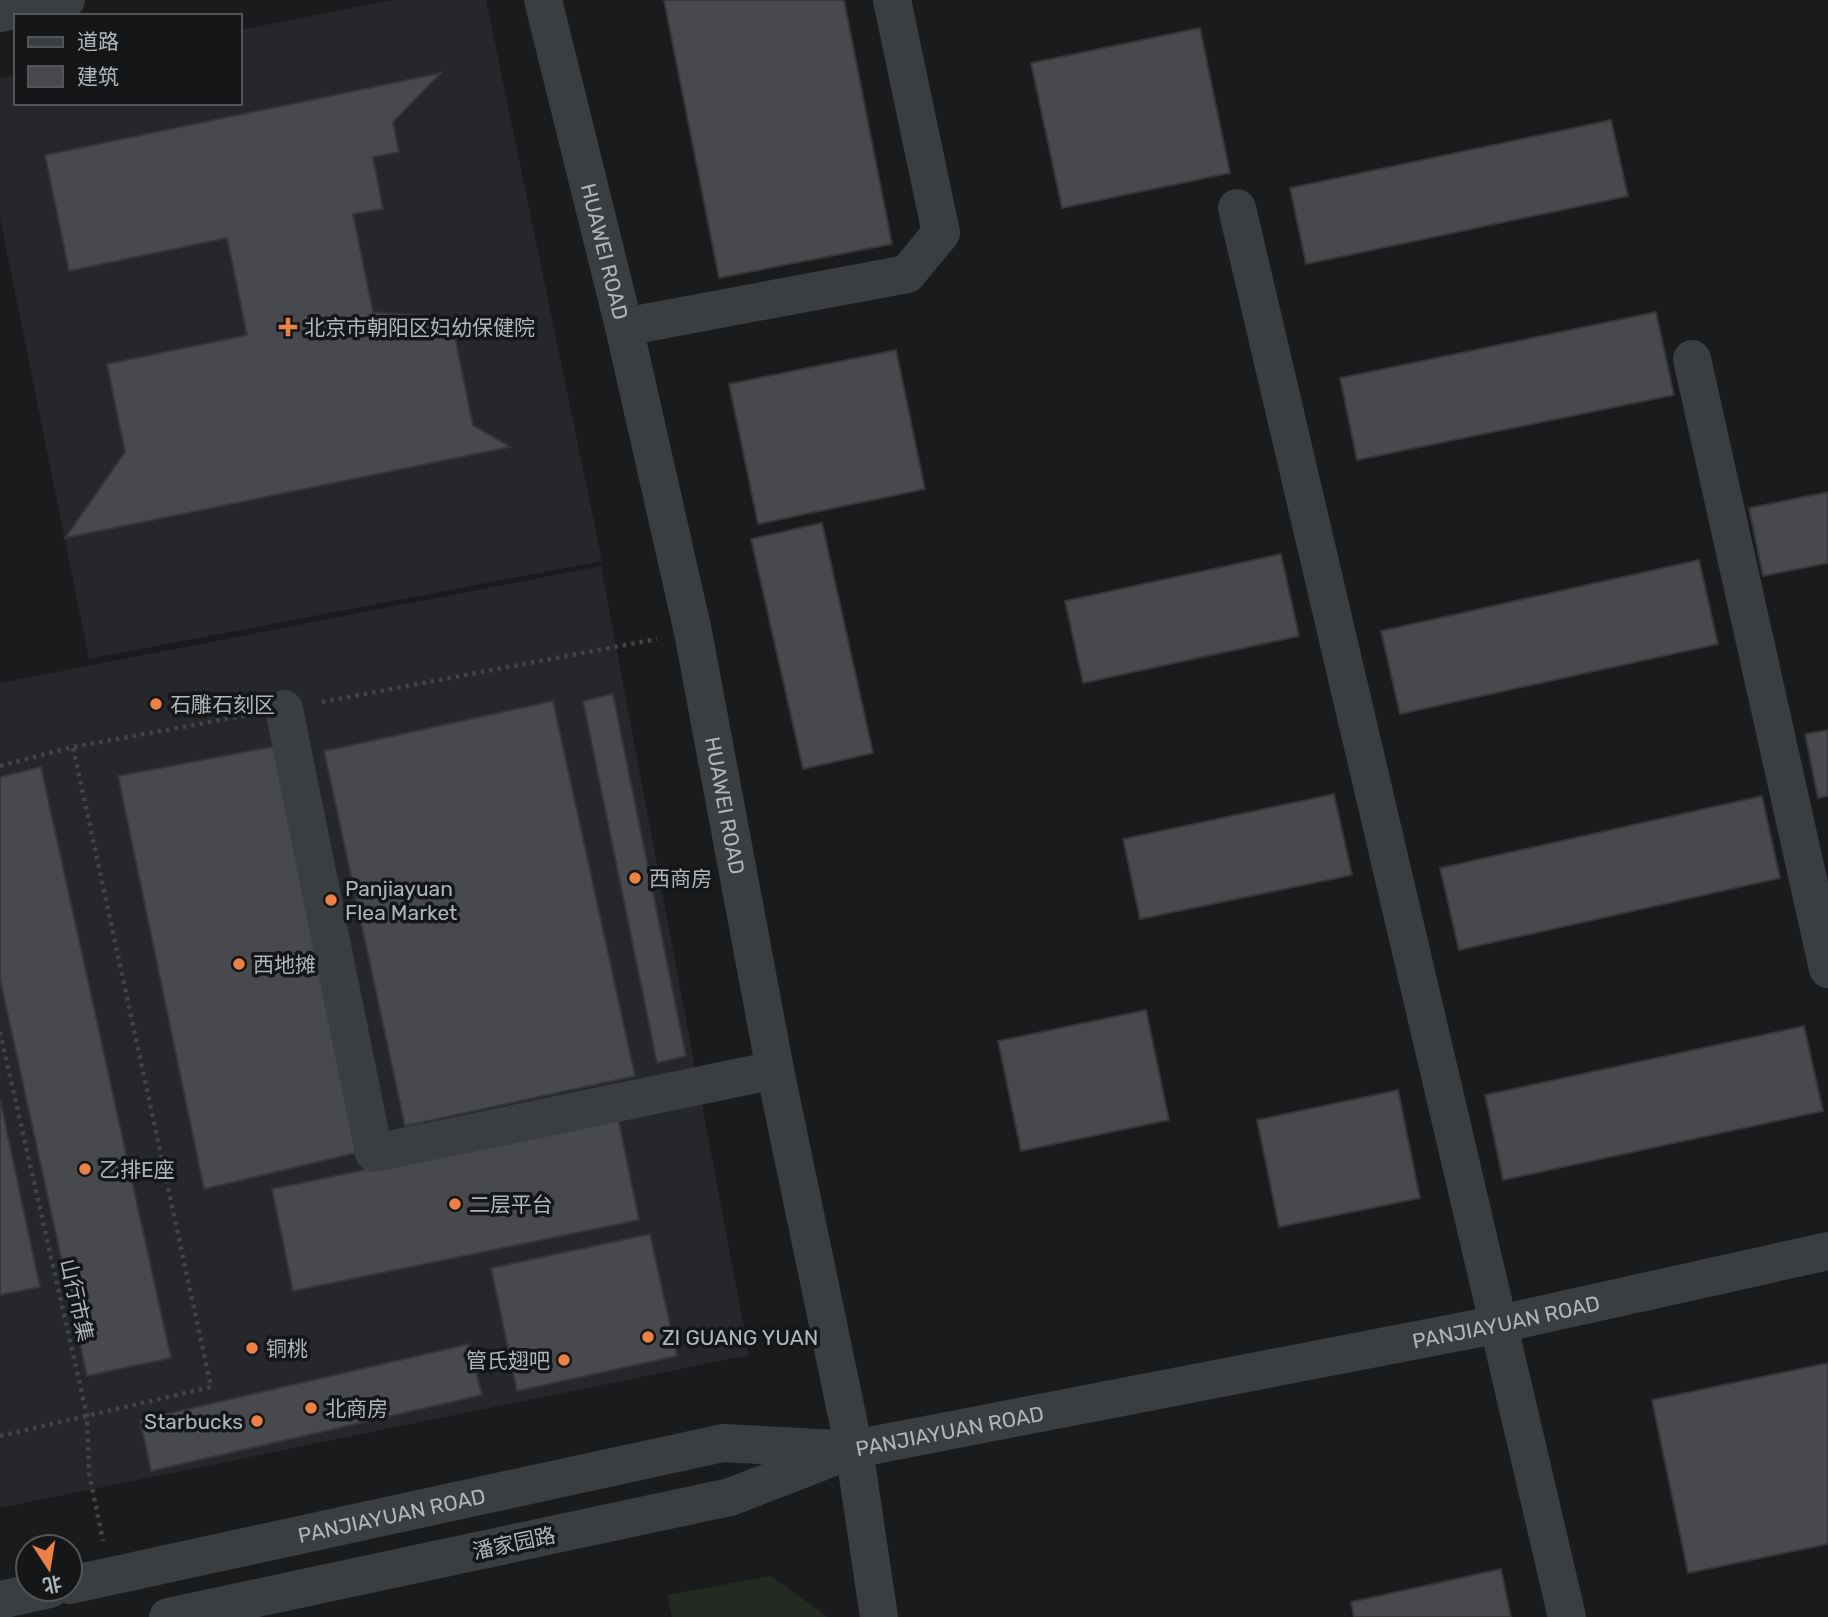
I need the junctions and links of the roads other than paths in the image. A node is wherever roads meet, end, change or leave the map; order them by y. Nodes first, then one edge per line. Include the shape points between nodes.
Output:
1 (66, 0) edge
2 (543, 0) edge
3 (892, 0) edge
4 (0, 13) edge
5 (1237, 208) dead end
6 (624, 327) junction
7 (1692, 359) dead end
8 (284, 709) road end
9 (1828, 969) edge
10 (775, 1070) junction
11 (1828, 1251) edge
12 (1500, 1324) junction
13 (854, 1449) junction
14 (84, 1582) edge
15 (168, 1617) edge
16 (879, 1617) edge
17 (1567, 1617) edge

1 - 4 street
2 - 6 street, HUAWEI ROAD
3 - 6 street via 941,233 907,274
5 - 12 street
6 - 10 street, HUAWEI ROAD via 693,632
7 - 9 street
8 - 10 street via 374,1153
10 - 13 street, HUAWEI ROAD
11 - 12 street, PANJIAYUAN ROAD
12 - 13 street, PANJIAYUAN ROAD
12 - 17 street
13 - 14 street, PANJIAYUAN ROAD via 723,1443
13 - 15 street, 潘家园路 via 730,1497
13 - 16 street, HUAWEI ROAD

